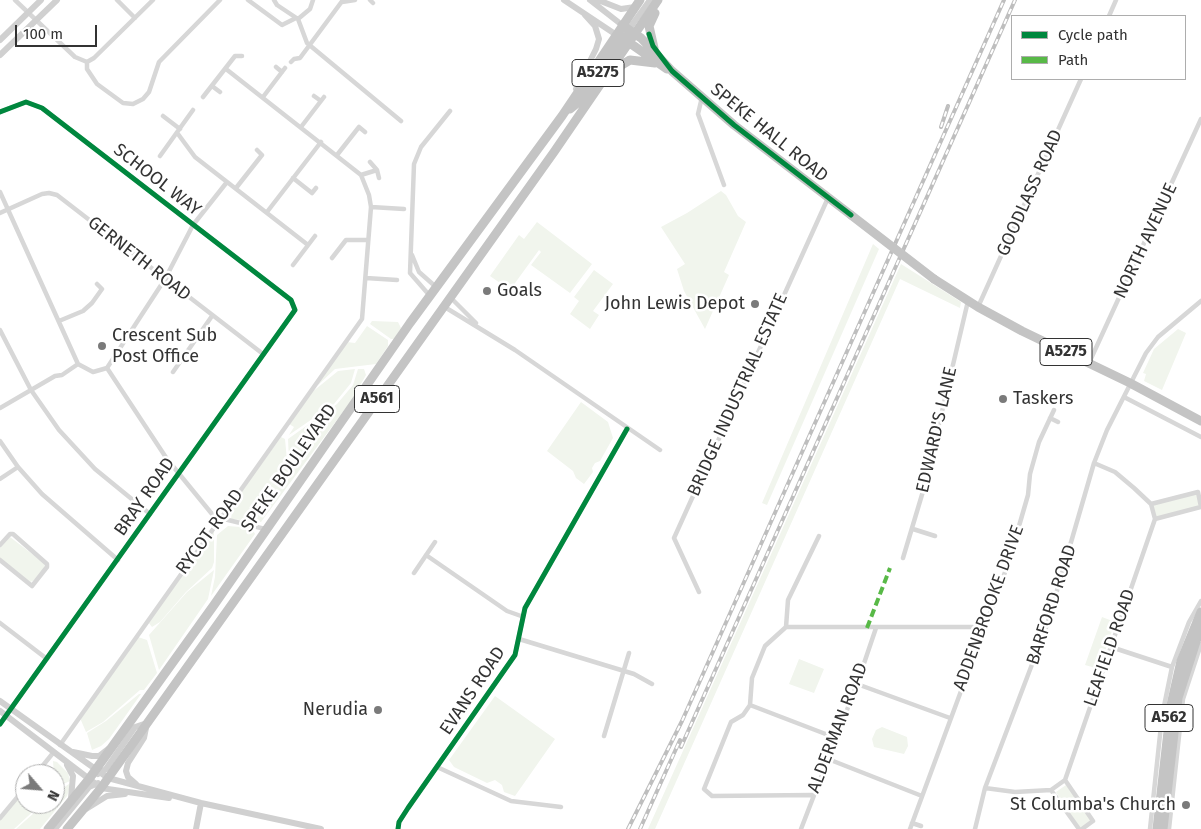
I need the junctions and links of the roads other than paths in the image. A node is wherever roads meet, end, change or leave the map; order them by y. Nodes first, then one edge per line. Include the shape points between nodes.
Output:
1 (16, 0) edge
2 (41, 0) edge
3 (57, 0) edge
4 (117, 0) edge
5 (153, 0) edge
6 (220, 0) edge
7 (248, 0) edge
8 (274, 0) edge
9 (313, 0) edge
10 (355, 0) edge
11 (564, 0) edge
12 (590, 0) edge
13 (598, 0) edge
14 (650, 0) edge
15 (658, 0) edge
16 (663, 0) edge
17 (1116, 0) edge
18 (342, 1) edge
19 (637, 4) edge
20 (30, 12) junction
21 (585, 15) junction
22 (1109, 15) edge
23 (135, 18) junction
24 (297, 18) junction
25 (37, 19) junction
26 (629, 29) junction
27 (622, 38) junction
28 (0, 40) edge
29 (310, 46) junction
30 (0, 55) edge
31 (242, 56) dead end
32 (657, 59) junction
33 (87, 62) junction
34 (291, 62) dead end
35 (276, 67) dead end
36 (226, 69) junction
37 (608, 75) junction
38 (1081, 80) edge
39 (212, 86) junction
40 (220, 92) dead end
41 (314, 96) dead end
42 (324, 96) dead end
43 (263, 97) junction
44 (702, 97) junction
45 (203, 98) dead end
46 (321, 101) junction
47 (193, 110) dead end
48 (450, 111) dead end
49 (0, 112) edge
50 (163, 116) dead end
51 (562, 116) junction
52 (1201, 119) edge
53 (401, 121) dead end
54 (301, 127) junction
55 (179, 132) junction
56 (365, 132) dead end
57 (321, 142) junction
58 (256, 150) dead end
59 (164, 151) junction
60 (169, 155) dead end
61 (337, 155) junction
62 (160, 156) dead end
63 (370, 162) dead end
64 (377, 170) junction
65 (361, 175) junction
66 (293, 178) junction
67 (379, 178) dead end
68 (226, 182) junction
69 (724, 185) dead end
70 (236, 188) junction
71 (316, 188) dead end
72 (0, 192) edge
73 (312, 193) junction
74 (309, 198) dead end
75 (828, 198) junction
76 (371, 207) junction
77 (9, 209) junction
78 (404, 209) dead end
79 (267, 212) junction
80 (0, 213) edge
81 (193, 225) junction
82 (315, 236) dead end
83 (368, 240) junction
84 (308, 245) junction
85 (410, 252) junction
86 (332, 258) dead end
87 (293, 265) dead end
88 (366, 278) junction
89 (164, 279) junction
90 (397, 280) dead end
91 (97, 284) dead end
92 (436, 287) junction
93 (430, 296) junction
94 (450, 296) junction
95 (291, 300) joint
96 (1201, 300) edge
97 (968, 301) junction
98 (443, 306) junction
99 (978, 307) junction
100 (212, 316) junction
101 (60, 321) junction
102 (480, 328) junction
103 (0, 330) edge
104 (263, 354) junction
105 (1090, 363) junction
106 (78, 364) junction
107 (106, 368) junction
108 (173, 372) dead end
109 (1130, 383) junction
110 (31, 390) junction
111 (1124, 397) junction
112 (0, 408) edge
113 (1054, 410) dead end
114 (1050, 418) junction
115 (1201, 421) edge
116 (1058, 422) dead end
117 (627, 429) junction
118 (1201, 437) edge
119 (0, 441) edge
120 (660, 450) dead end
121 (1094, 463) junction
122 (18, 467) junction
123 (179, 473) junction
124 (0, 480) edge
125 (1151, 504) junction
126 (150, 514) junction
127 (220, 518) junction
128 (1155, 519) junction
129 (265, 529) junction
130 (914, 529) junction
131 (819, 536) dead end
132 (934, 536) dead end
133 (278, 539) junction
134 (435, 542) dead end
135 (0, 544) edge
136 (426, 555) junction
137 (1001, 555) dead end
138 (903, 558) dead end
139 (1010, 558) junction
140 (0, 560) edge
141 (118, 560) junction
142 (414, 573) dead end
143 (699, 592) dead end
144 (1201, 601) edge
145 (1201, 612) edge
146 (522, 616) junction
147 (0, 623) edge
148 (1201, 626) edge
149 (786, 627) junction
150 (876, 628) junction
151 (984, 628) junction
152 (519, 639) junction
153 (1201, 644) edge
154 (1110, 647) junction
155 (629, 653) dead end
156 (48, 659) junction
157 (1172, 667) junction
158 (624, 672) junction
159 (652, 684) dead end
160 (857, 684) junction
161 (0, 701) edge
162 (750, 705) junction
163 (12, 710) junction
164 (0, 712) edge
165 (7, 716) junction
166 (950, 718) junction
167 (147, 723) junction
168 (0, 724) edge
169 (604, 736) dead end
170 (836, 738) junction
171 (112, 746) junction
172 (62, 747) junction
173 (53, 753) junction
174 (828, 759) junction
175 (65, 762) junction
176 (44, 764) edge
177 (437, 767) junction
178 (101, 773) junction
179 (1065, 780) junction
180 (95, 784) junction
181 (143, 787) junction
182 (985, 788) junction
183 (1051, 790) junction
184 (146, 796) junction
185 (812, 796) junction
186 (922, 796) junction
187 (185, 799) junction
188 (15, 800) edge
189 (70, 802) junction
190 (201, 803) junction
191 (560, 807) dead end
192 (78, 815) junction
193 (0, 818) edge
194 (911, 826) edge
195 (921, 826) dead end
196 (48, 829) edge
197 (55, 829) edge
198 (67, 829) edge
199 (196, 829) edge
200 (321, 829) edge
201 (398, 829) edge
202 (801, 829) edge
203 (975, 829) edge
204 (1080, 829) edge
205 (1150, 829) edge
206 (1156, 829) edge
207 (1163, 829) edge
208 (1169, 829) edge

1 - 20 street
2 - 20 street
3 - 25 street
4 - 23 street
5 - 23 street
6 - 33 street via 159,62 149,92 133,104 123,104 97,84 87,69
7 - 24 street via 282,25
8 - 24 street
9 - 24 street via 310,9
10 - 18 street
11 - 21 street
12 - 26 street
13 - 19 street via 621,9
14 - 26 street
15 - 26 highway, A561
16 - 32 highway, A5275 via 649,26
17 - 22 street
18 - 29 street
19 - 26 highway, A561
20 - 25 street
20 - 28 street
21 - 27 street
21 - 51 street via 598,30 598,44
23 - 33 street
24 - 29 street
25 - 30 street
25 - 33 street via 75,57
26 - 27 highway, SPEKE BOULEVARD / A561
26 - 27 highway, A5275
26 - 32 highway, SPEKE HALL ROAD / A5275
27 - 32 highway, SPEKE HALL ROAD / A5275
27 - 37 highway, SPEKE BOULEVARD / A561
27 - 51 highway, SPEKE BOULEVARD / A561
29 - 34 street via 300,58
29 - 53 street
31 - 36 street via 235,56
32 - 37 highway, A5275 via 630,60
32 - 44 highway, SPEKE HALL ROAD / A5275
35 - 43 street via 284,70
36 - 39 street
36 - 43 street
37 - 94 highway, SPEKE BOULEVARD / A561
38 - 99 street, GOODLASS ROAD
39 - 40 street
39 - 45 street
41 - 46 street
42 - 46 street
43 - 54 street
44 - 69 street via 698,114
44 - 75 highway, SPEKE HALL ROAD / A5275
46 - 54 street
47 - 55 street
48 - 85 street via 416,154
49 - 81 street, SCHOOL WAY via 26,102 42,108
50 - 55 street
51 - 92 highway, SPEKE BOULEVARD / A561
52 - 105 street, NORTH AVENUE
54 - 57 street
55 - 59 street
55 - 68 street via 195,157
56 - 61 street via 359,127
57 - 61 street
57 - 66 street
58 - 70 street via 262,155
59 - 60 street
59 - 62 street
61 - 65 street
63 - 64 street
64 - 65 street
64 - 67 street
65 - 76 street
66 - 73 street
66 - 79 street
68 - 70 street
68 - 81 street
70 - 79 street
71 - 73 street
72 - 77 street
73 - 74 street
75 - 97 highway, SPEKE HALL ROAD / A5275, bridge
75 - 143 street, BRIDGE INDUSTRIAL ESTATE via 674,538
76 - 78 street
76 - 83 street
77 - 80 street, GERNETH ROAD
77 - 89 street, GERNETH ROAD via 42,194 57,195
77 - 101 street
79 - 84 street
81 - 89 street
81 - 95 street, SCHOOL WAY
82 - 84 street
83 - 86 street via 346,240
83 - 88 street
84 - 87 street
85 - 92 street via 420,272
85 - 93 street via 410,273
88 - 90 street
88 - 127 street, RYCOT ROAD via 362,319
89 - 100 street, GERNETH ROAD
89 - 107 street
91 - 101 street via 102,288 92,303
92 - 93 highway, SPEKE BOULEVARD / A561
92 - 94 highway
93 - 98 highway
93 - 129 highway, SPEKE BOULEVARD / A561
94 - 98 highway, SPEKE BOULEVARD / A561
94 - 102 street
95 - 104 street, BRAY ROAD via 294,310
96 - 109 street, BARFORD ROAD via 1158,337
97 - 99 highway, SPEKE HALL ROAD / A5275
97 - 130 street, EDWARD'S LANE
98 - 102 street
98 - 133 highway, SPEKE BOULEVARD / A561
99 - 105 highway, SPEKE HALL ROAD / A5275
100 - 104 street, GERNETH ROAD
100 - 108 street
101 - 106 street
102 - 117 street
103 - 110 street
104 - 123 street, BRAY ROAD
105 - 109 highway, SPEKE HALL ROAD / A5275
106 - 107 street via 93,372
106 - 110 street
107 - 123 street
109 - 111 street, BARFORD ROAD
109 - 115 highway, SPEKE HALL ROAD / A5275
110 - 112 street
110 - 126 street via 83,457
111 - 118 street
111 - 121 street, BARFORD ROAD
113 - 114 street, ADDENBROOKE DRIVE
114 - 116 street
114 - 139 street, ADDENBROOKE DRIVE via 1039,442
117 - 120 street
117 - 146 street, EVANS ROAD
119 - 122 street
121 - 125 street via 1115,472
121 - 182 street, BARFORD ROAD via 1047,624
122 - 124 street
122 - 141 street via 67,518
123 - 126 street, BRAY ROAD
123 - 127 street via 212,514
125 - 128 street
125 - 128 street via 1198,492 1201,507
126 - 141 street, BRAY ROAD
127 - 129 street
127 - 172 street, RYCOT ROAD
128 - 154 street, LEAFIELD ROAD
129 - 133 highway
129 - 171 highway, SPEKE BOULEVARD / A561
130 - 132 street
130 - 138 street, EDWARD'S LANE
131 - 149 street via 788,600
133 - 167 highway, SPEKE BOULEVARD / A561
134 - 136 street
135 - 140 street via 13,534 47,567 32,586
136 - 142 street
136 - 146 street via 508,611
137 - 139 street
139 - 151 street, ADDENBROOKE DRIVE
141 - 156 street, BRAY ROAD
144 - 157 street via 1188,622
145 - 206 highway, A562 via 1181,661 1171,705
146 - 152 street, EVANS ROAD
147 - 156 street
148 - 207 highway, A562 via 1178,698
149 - 150 street
149 - 162 street via 765,646 752,678
150 - 151 street
150 - 160 street, ALDERMAN ROAD
151 - 166 street, ADDENBROOKE DRIVE
152 - 158 street, EVANS ROAD
152 - 177 street, EVANS ROAD via 515,655
153 - 208 street via 1184,699
154 - 157 street
154 - 179 street, LEAFIELD ROAD
155 - 158 street
156 - 163 street, BRAY ROAD
157 - 205 street via 1162,716
158 - 159 street, EVANS ROAD
158 - 169 street
160 - 166 street
160 - 170 street, ALDERMAN ROAD
161 - 163 street
162 - 170 street
162 - 185 street via 743,715 731,722 704,789 712,796
163 - 165 street, BRAY ROAD
163 - 172 street
164 - 165 street
165 - 168 street, BRAY ROAD
165 - 173 street
166 - 186 street, ADDENBROOKE DRIVE
167 - 178 highway, SPEKE BOULEVARD / A561
167 - 181 street via 144,738 126,771 132,781
170 - 174 street, ALDERMAN ROAD
171 - 172 street via 98,756
171 - 178 highway, SPEKE BOULEVARD / A561
172 - 178 street
173 - 175 street
173 - 176 street
174 - 185 street, ALDERMAN ROAD
174 - 186 street
175 - 180 street
175 - 189 street via 73,776
177 - 191 street via 511,801
177 - 201 street, EVANS ROAD via 399,822
178 - 180 highway, SPEKE BOULEVARD / A561
178 - 180 highway, SPEKE BOULEVARD / A561
178 - 181 street
179 - 183 street
179 - 204 street via 1093,821
180 - 184 street
180 - 189 highway, SPEKE BOULEVARD / A561
180 - 192 highway, SPEKE BOULEVARD / A561
180 - 197 street, A561
181 - 187 street
182 - 183 street via 1015,792
182 - 203 street, BARFORD ROAD
183 - 204 street
184 - 187 street
184 - 192 street via 107,796
185 - 202 street, ALDERMAN ROAD
186 - 194 street, ADDENBROOKE DRIVE
187 - 190 street
188 - 193 street
189 - 196 highway, SPEKE BOULEVARD / A561
190 - 199 street
190 - 200 street
192 - 198 highway, SPEKE BOULEVARD / A561
194 - 195 street

